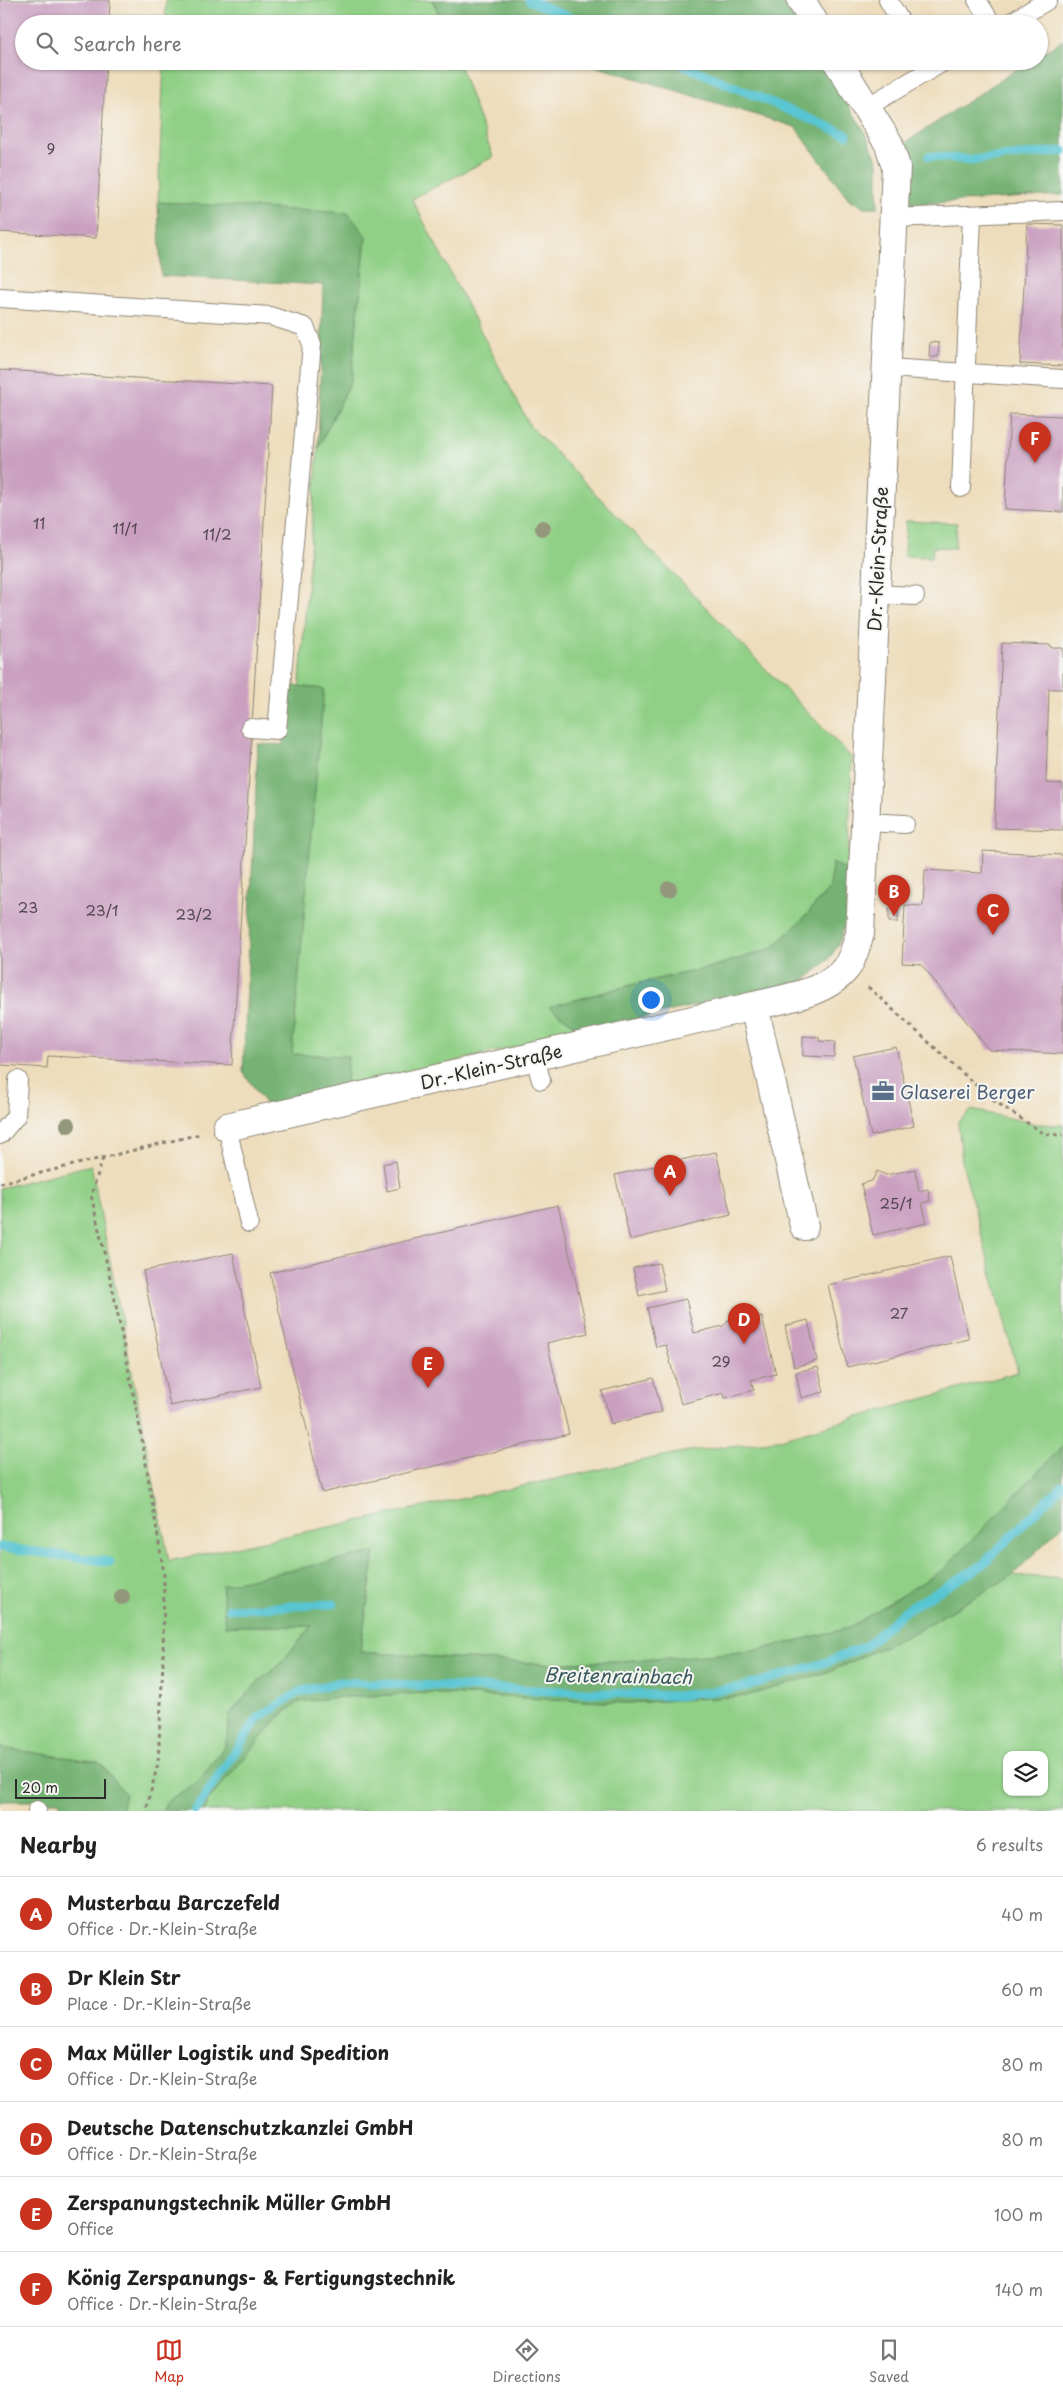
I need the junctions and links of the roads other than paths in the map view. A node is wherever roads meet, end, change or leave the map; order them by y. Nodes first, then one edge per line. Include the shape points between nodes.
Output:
1 (801, 0) edge
2 (888, 0) edge
3 (977, 0) edge
4 (1048, 0) edge
5 (810, 15) edge
6 (897, 15) edge
7 (986, 15) edge
8 (1023, 15) edge
9 (843, 70) edge
10 (924, 70) edge
11 (867, 107) junction
12 (1063, 211) edge
13 (972, 215) junction
14 (894, 218) junction
15 (0, 298) edge
16 (887, 368) junction
17 (966, 374) junction
18 (1063, 379) edge
19 (961, 488) dead end
20 (876, 594) junction
21 (915, 596) dead end
22 (250, 728) dead end
23 (865, 822) junction
24 (905, 824) dead end
25 (754, 1006) junction
26 (18, 1080) dead end
27 (228, 1127) joint
28 (0, 1135) edge
29 (249, 1223) dead end
30 (804, 1226) dead end

1 - 5 street
2 - 6 lane
3 - 7 lane
4 - 8 lane
9 - 11 street, Dr.-Klein-Straße
10 - 11 lane
11 - 14 street, Dr.-Klein-Straße via 889,144 896,167
12 - 13 lane
13 - 14 lane
13 - 17 lane
14 - 16 street, Dr.-Klein-Straße
15 - 22 lane via 270,316 305,327 312,344 277,730
16 - 17 lane
16 - 20 street, Dr.-Klein-Straße
17 - 18 lane
17 - 19 lane
20 - 21 lane
20 - 23 street, Dr.-Klein-Straße
23 - 24 lane
23 - 25 street, Dr.-Klein-Straße via 860,934 846,967 834,980 812,991
25 - 27 street, Dr.-Klein-Straße via 538,1068
25 - 30 street
26 - 28 lane via 16,1116
27 - 29 lane

